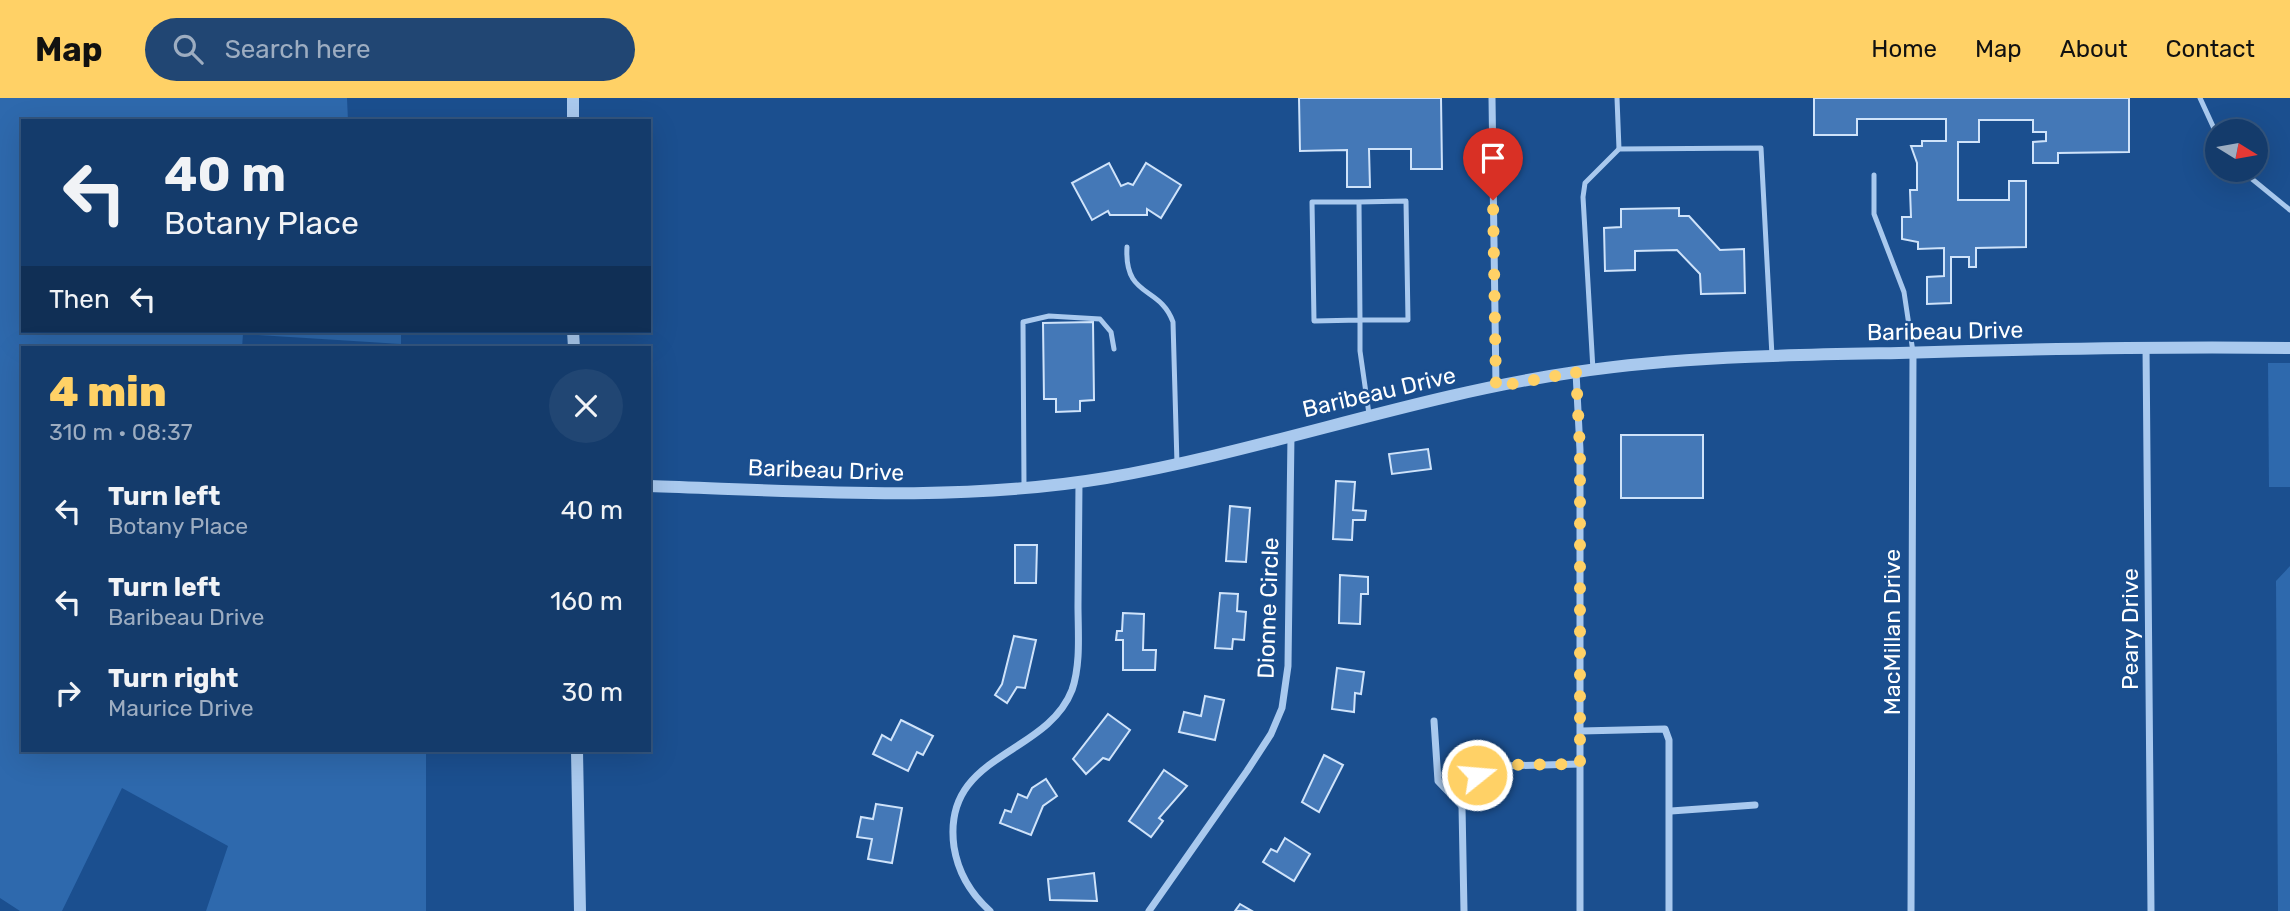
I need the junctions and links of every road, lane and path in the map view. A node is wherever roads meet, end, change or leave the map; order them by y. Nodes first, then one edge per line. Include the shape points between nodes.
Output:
1 (573, 98) edge
2 (1493, 98) edge
3 (1617, 98) edge
4 (2200, 98) edge
5 (573, 119) edge
6 (2210, 119) edge
7 (1619, 149) junction
8 (1874, 175) dead end
9 (2256, 182) edge
10 (1359, 202) junction
11 (2290, 210) edge
12 (1127, 247) dead end
13 (1360, 320) junction
14 (2146, 346) junction
15 (2290, 348) edge
16 (1114, 349) dead end
17 (1913, 352) junction
18 (1772, 356) junction
19 (1593, 370) junction
20 (1576, 372) junction
21 (1496, 387) junction
22 (1369, 414) junction
23 (1291, 434) junction
24 (1177, 464) junction
25 (1079, 482) junction
26 (651, 486) edge
27 (1024, 487) junction
28 (1434, 721) dead end
29 (1581, 732) junction
30 (577, 752) edge
31 (1580, 764) junction
32 (1755, 804) dead end
33 (1462, 806) junction
34 (1671, 811) junction
35 (580, 911) edge
36 (990, 911) edge
37 (1149, 911) edge
38 (1464, 911) edge
39 (1580, 911) edge
40 (1669, 911) edge
41 (1911, 911) edge
42 (2151, 911) edge

1 - 5 street
2 - 21 street
3 - 7 lane
4 - 6 lane
7 - 18 lane via 1760,148
7 - 19 lane via 1585,183 1583,197
8 - 17 lane via 1874,214 1904,292
9 - 11 lane
10 - 13 lane
10 - 13 lane via 1312,202 1314,321
10 - 13 lane via 1406,201 1408,320
12 - 24 lane via 1128,273 1164,306 1173,322
13 - 22 lane
14 - 15 street, Baribeau Drive
14 - 17 street, Baribeau Drive
14 - 42 street, Peary Drive
16 - 27 lane via 1111,332 1100,318 1049,316 1023,322
17 - 18 street, Baribeau Drive
17 - 41 street, MacMillan Drive
18 - 19 street, Baribeau Drive
19 - 20 street, Baribeau Drive
20 - 21 street, Baribeau Drive
20 - 29 street
21 - 22 street, Baribeau Drive
22 - 23 street, Baribeau Drive
23 - 24 street, Baribeau Drive
23 - 37 street, Dionne Circle via 1288,666 1282,708 1271,734
24 - 25 street, Baribeau Drive
25 - 27 street, Baribeau Drive
25 - 36 street via 1078,630 1072,689 1044,728 976,775 953,825 959,868
26 - 27 street, Baribeau Drive via 914,494
28 - 33 street via 1438,781
29 - 31 street
29 - 34 street via 1665,729
30 - 35 street
31 - 33 street via 1500,765 1477,775
31 - 39 street
32 - 34 street
33 - 38 street
34 - 40 street

